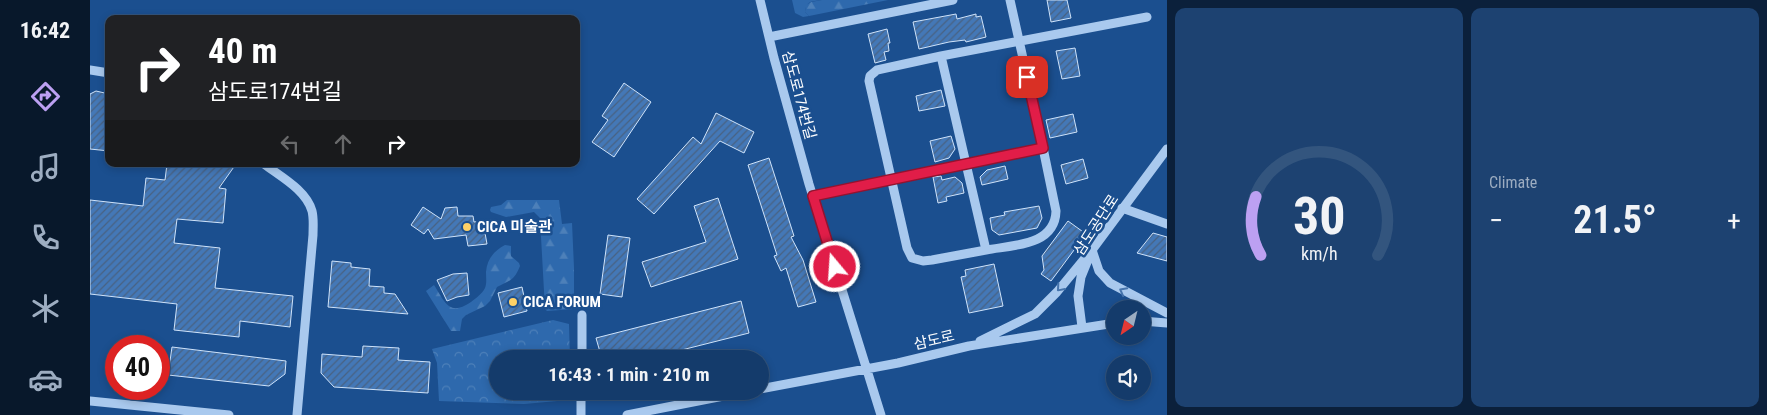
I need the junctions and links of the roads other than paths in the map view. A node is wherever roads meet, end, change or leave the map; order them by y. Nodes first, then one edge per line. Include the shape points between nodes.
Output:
1 (760, 0) edge
2 (953, 0) edge
3 (1010, 0) edge
4 (1147, 18) dead end
5 (769, 37) junction
6 (1019, 42) junction
7 (941, 56) junction
8 (90, 70) edge
9 (105, 73) edge
10 (1043, 148) junction
11 (1167, 149) edge
12 (966, 165) junction
13 (268, 167) edge
14 (892, 179) junction
15 (813, 196) junction
16 (1122, 208) junction
17 (1167, 224) edge
18 (986, 250) junction
19 (1092, 250) junction
20 (1167, 313) edge
21 (582, 316) dead end
22 (1151, 322) edge
23 (1106, 323) edge
24 (1167, 323) edge
25 (1082, 327) junction
26 (969, 346) junction
27 (582, 350) edge
28 (867, 369) junction
29 (769, 387) edge
30 (581, 400) edge
31 (703, 400) edge
32 (90, 401) edge
33 (229, 415) edge
34 (297, 415) edge
35 (581, 415) edge
36 (627, 415) edge
37 (881, 415) edge

1 - 5 street
2 - 5 street, 삼도로174번길
3 - 6 street
4 - 6 street
5 - 15 street, 삼도로174번길
6 - 7 street
6 - 10 street
7 - 12 street
7 - 14 street via 877,70 870,76
8 - 9 street
10 - 12 street
10 - 18 street via 1056,210 1053,226 1037,240
11 - 16 street, 삼도공단로
12 - 14 street
12 - 18 street
13 - 34 street via 302,194 313,212
14 - 15 street
14 - 18 street via 912,258 923,261
15 - 28 street, 삼도로174번길
16 - 17 street
16 - 19 street, 삼도공단로
20 -> 19 street via 1110,283 1099,271
19 - 25 street, 삼도공단로 via 1081,277 1078,296
19 -> 26 street via 1035,314
21 - 27 street
22 - 24 street
23 - 25 street, 삼도로
25 - 26 street, 삼도로
26 - 28 street, 삼도로
28 - 29 street, 삼도로
28 - 37 street, 삼도로174번길
30 - 35 street
31 - 36 street
32 - 33 street

